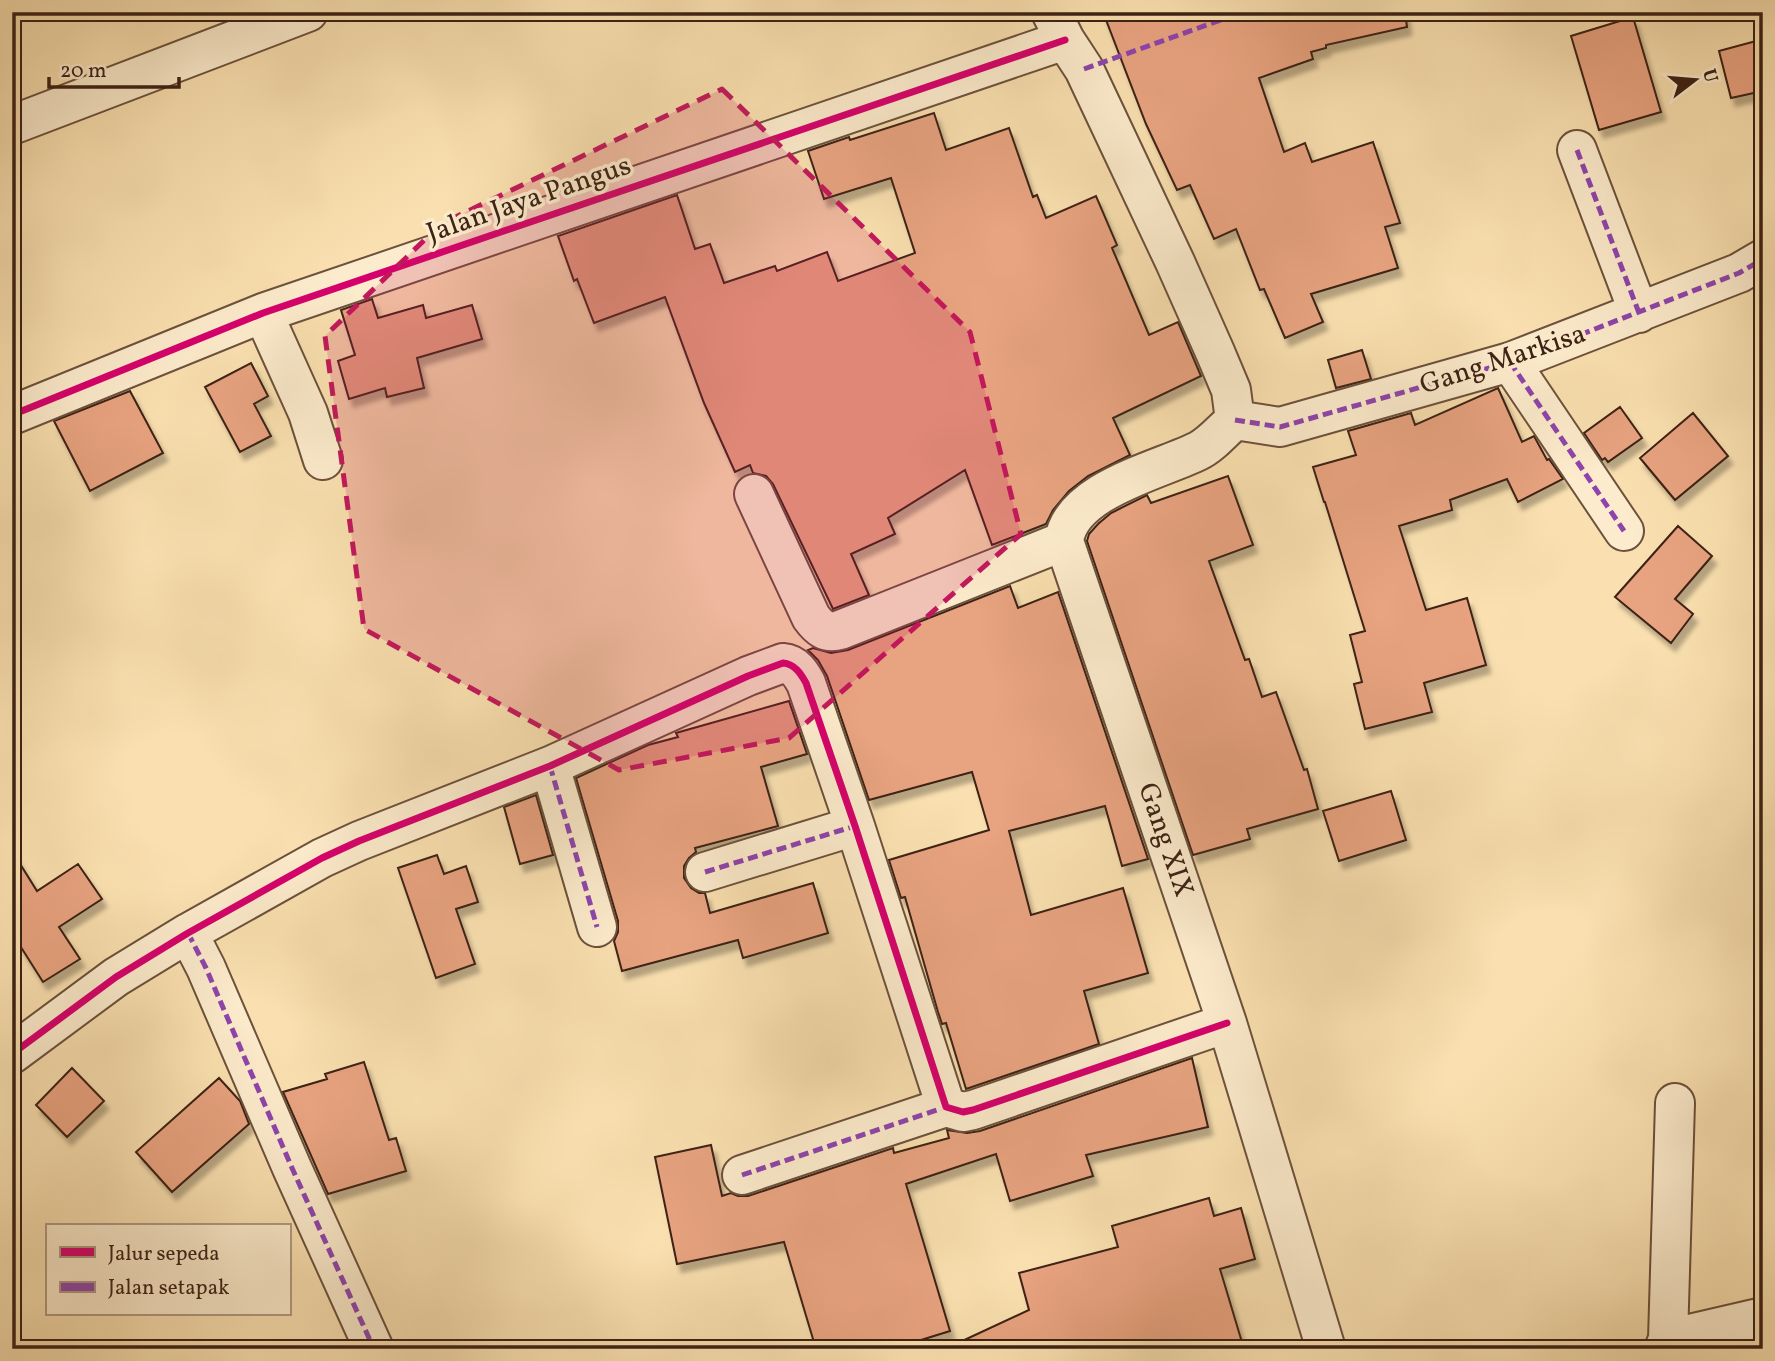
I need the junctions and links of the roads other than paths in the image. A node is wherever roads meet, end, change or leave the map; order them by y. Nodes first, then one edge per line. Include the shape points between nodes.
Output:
1 (308, 12) edge
2 (1058, 26) edge
3 (12, 125) edge
4 (1577, 150) dead end
5 (1763, 259) edge
6 (262, 313) junction
7 (1639, 313) junction
8 (1510, 362) junction
9 (12, 415) edge
10 (1235, 420) junction
11 (323, 460) dead end
12 (754, 494) dead end
13 (1624, 531) dead end
14 (1064, 541) junction
15 (550, 766) junction
16 (855, 826) junction
17 (705, 872) dead end
18 (597, 928) dead end
19 (188, 933) junction
20 (1227, 1023) junction
21 (12, 1054) edge
22 (1675, 1103) dead end
23 (946, 1107) junction
24 (742, 1175) dead end
25 (1763, 1317) edge
26 (1666, 1344) edge
27 (374, 1349) edge
28 (1326, 1349) edge

1 - 3 street
2 - 6 street, Jalan Jaya Pangus
2 - 10 street via 1084,69 1175,262 1231,390
4 - 7 street
5 - 7 street, Gang Markisa via 1739,274
6 - 9 street, Jalan Jaya Pangus
6 - 11 street via 308,413
7 - 8 street, Gang Markisa
8 - 10 street, Gang Markisa via 1280,427
8 - 13 street
10 - 14 street via 1200,450 1097,497 1072,518
12 - 14 street via 811,617 825,632
14 - 20 street, Gang XIX
15 - 16 street via 748,676 789,664 806,683
15 - 18 street
15 - 19 street via 322,858
16 - 17 street
16 - 23 street
19 - 21 street via 116,977
19 - 27 street
20 - 23 street via 973,1110
20 - 28 street, Gang XIX
22 - 26 street
23 - 24 street
25 - 26 street

